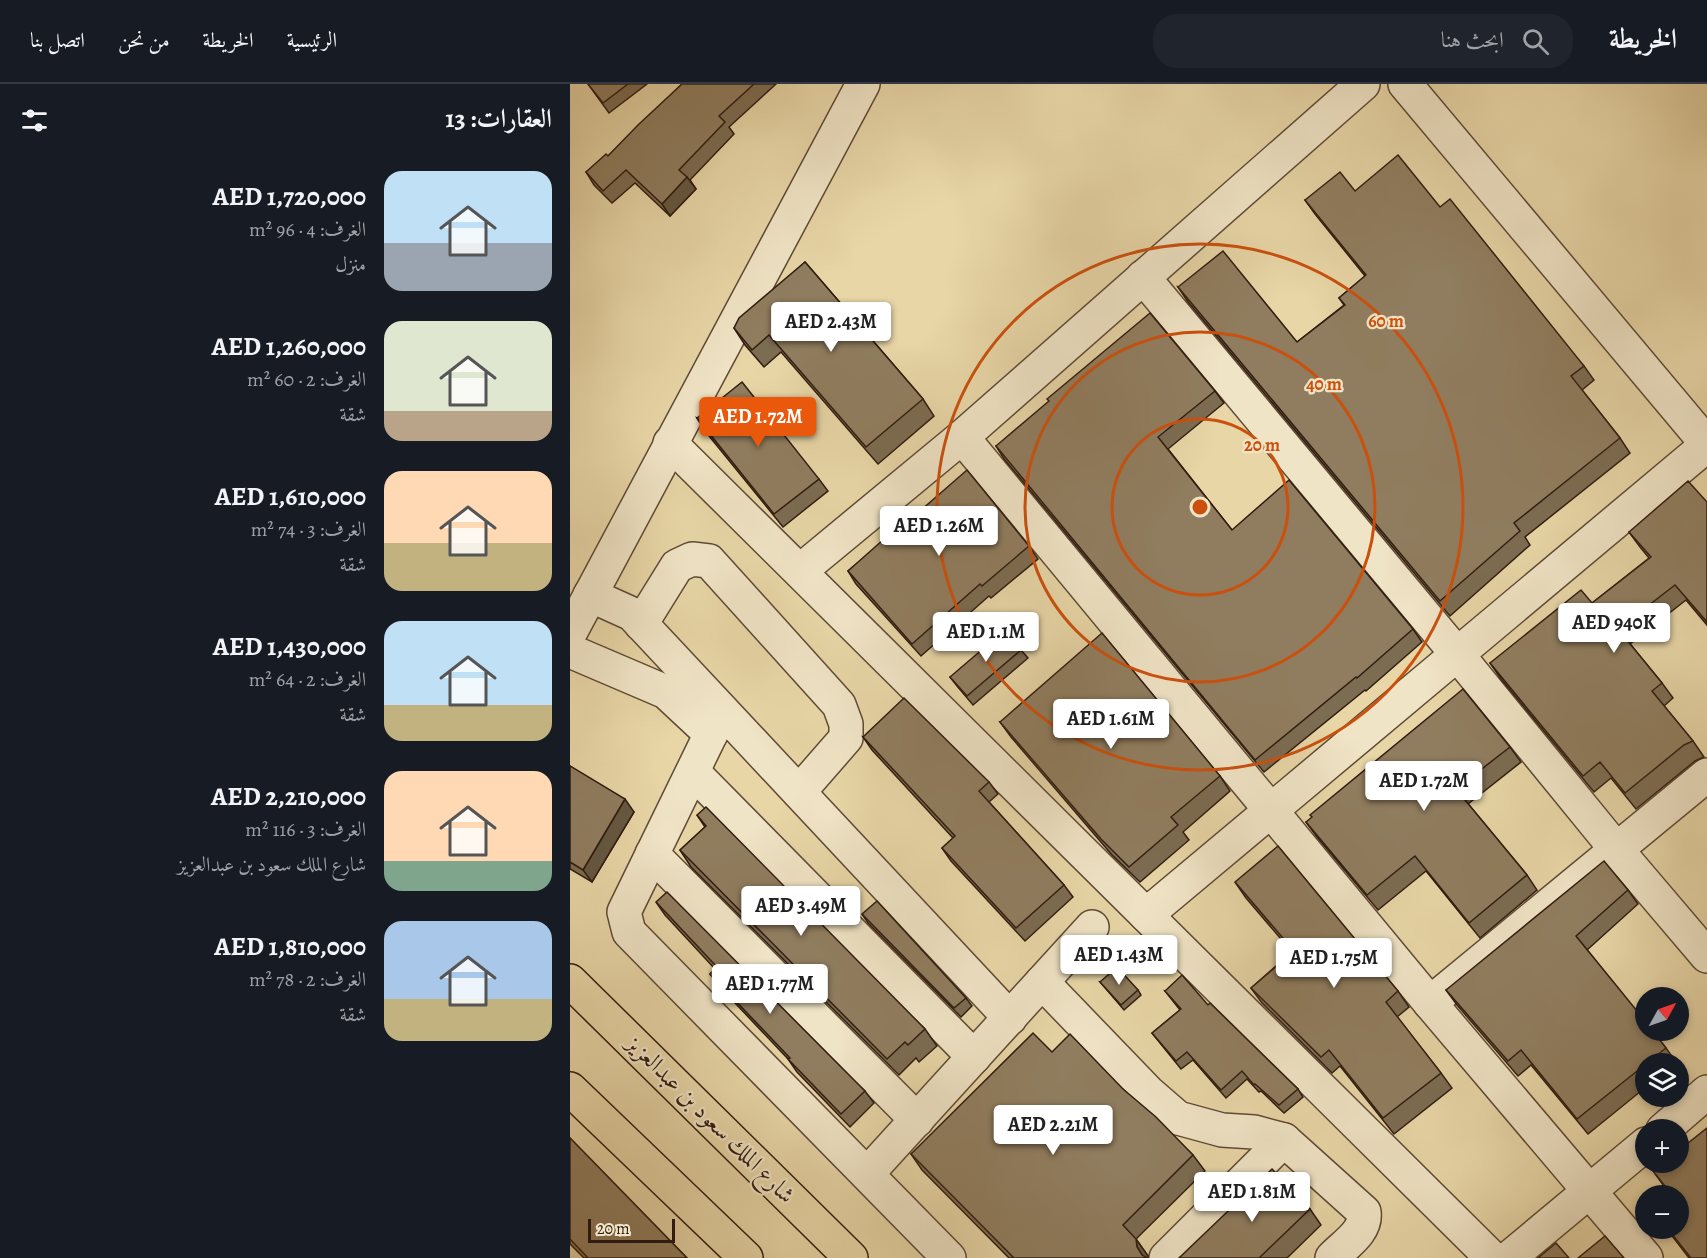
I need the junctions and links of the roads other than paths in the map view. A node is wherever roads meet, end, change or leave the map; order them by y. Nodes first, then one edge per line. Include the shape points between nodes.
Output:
1 (863, 84) edge
2 (1363, 84) edge
3 (1405, 84) edge
4 (1143, 277) junction
5 (962, 437) junction
6 (670, 443) junction
7 (1707, 445) edge
8 (800, 571) junction
9 (590, 595) junction
10 (640, 624) junction
11 (570, 633) edge
12 (570, 651) edge
13 (1457, 654) junction
14 (717, 722) junction
15 (693, 772) junction
16 (1707, 775) edge
17 (799, 792) junction
18 (1272, 809) junction
19 (1616, 849) junction
20 (652, 854) junction
21 (1146, 915) junction
22 (1092, 927) dead end
23 (1707, 957) edge
24 (570, 981) edge
25 (1042, 982) junction
26 (1430, 1003) junction
27 (1010, 1018) junction
28 (974, 1057) junction
29 (570, 1089) edge
30 (1707, 1092) edge
31 (1676, 1119) edge
32 (917, 1120) junction
33 (1284, 1140) junction
34 (1635, 1153) edge
35 (867, 1174) junction
36 (1590, 1190) junction
37 (746, 1258) edge
38 (851, 1258) edge
39 (949, 1258) edge
40 (1166, 1258) edge
41 (1332, 1258) edge
42 (1492, 1258) edge
43 (1509, 1258) edge
44 (1646, 1258) edge

1 - 6 street
2 - 4 street
3 - 7 street
4 - 5 street
4 - 13 street
5 - 8 street
5 - 18 street
6 - 8 street
6 - 9 street
7 - 13 street
8 - 21 street
9 - 10 street via 632,614
9 - 11 street
10 - 14 street
10 - 17 street via 677,566 692,559 709,561 839,705 846,738
12 - 14 street via 666,692
13 - 18 street
13 - 19 street
14 - 15 street
14 - 17 street
15 - 20 street
15 - 28 street
16 - 19 street
17 - 27 street
18 - 21 street
18 - 26 street
19 - 23 street
19 - 26 street
20 - 32 street
20 - 35 street via 624,912 629,932
21 - 42 street
22 - 25 street
24 - 38 main road, شارع الملك سعود بن عبدالعزيز
25 - 27 street
25 - 33 street via 1178,1118
26 - 36 street
27 - 28 street
28 - 32 street
29 - 37 main road
30 - 31 street
32 - 35 street
33 - 40 street
33 - 41 street via 1364,1212 1362,1228
34 - 36 street
35 - 39 street
36 - 43 street
36 - 44 street

